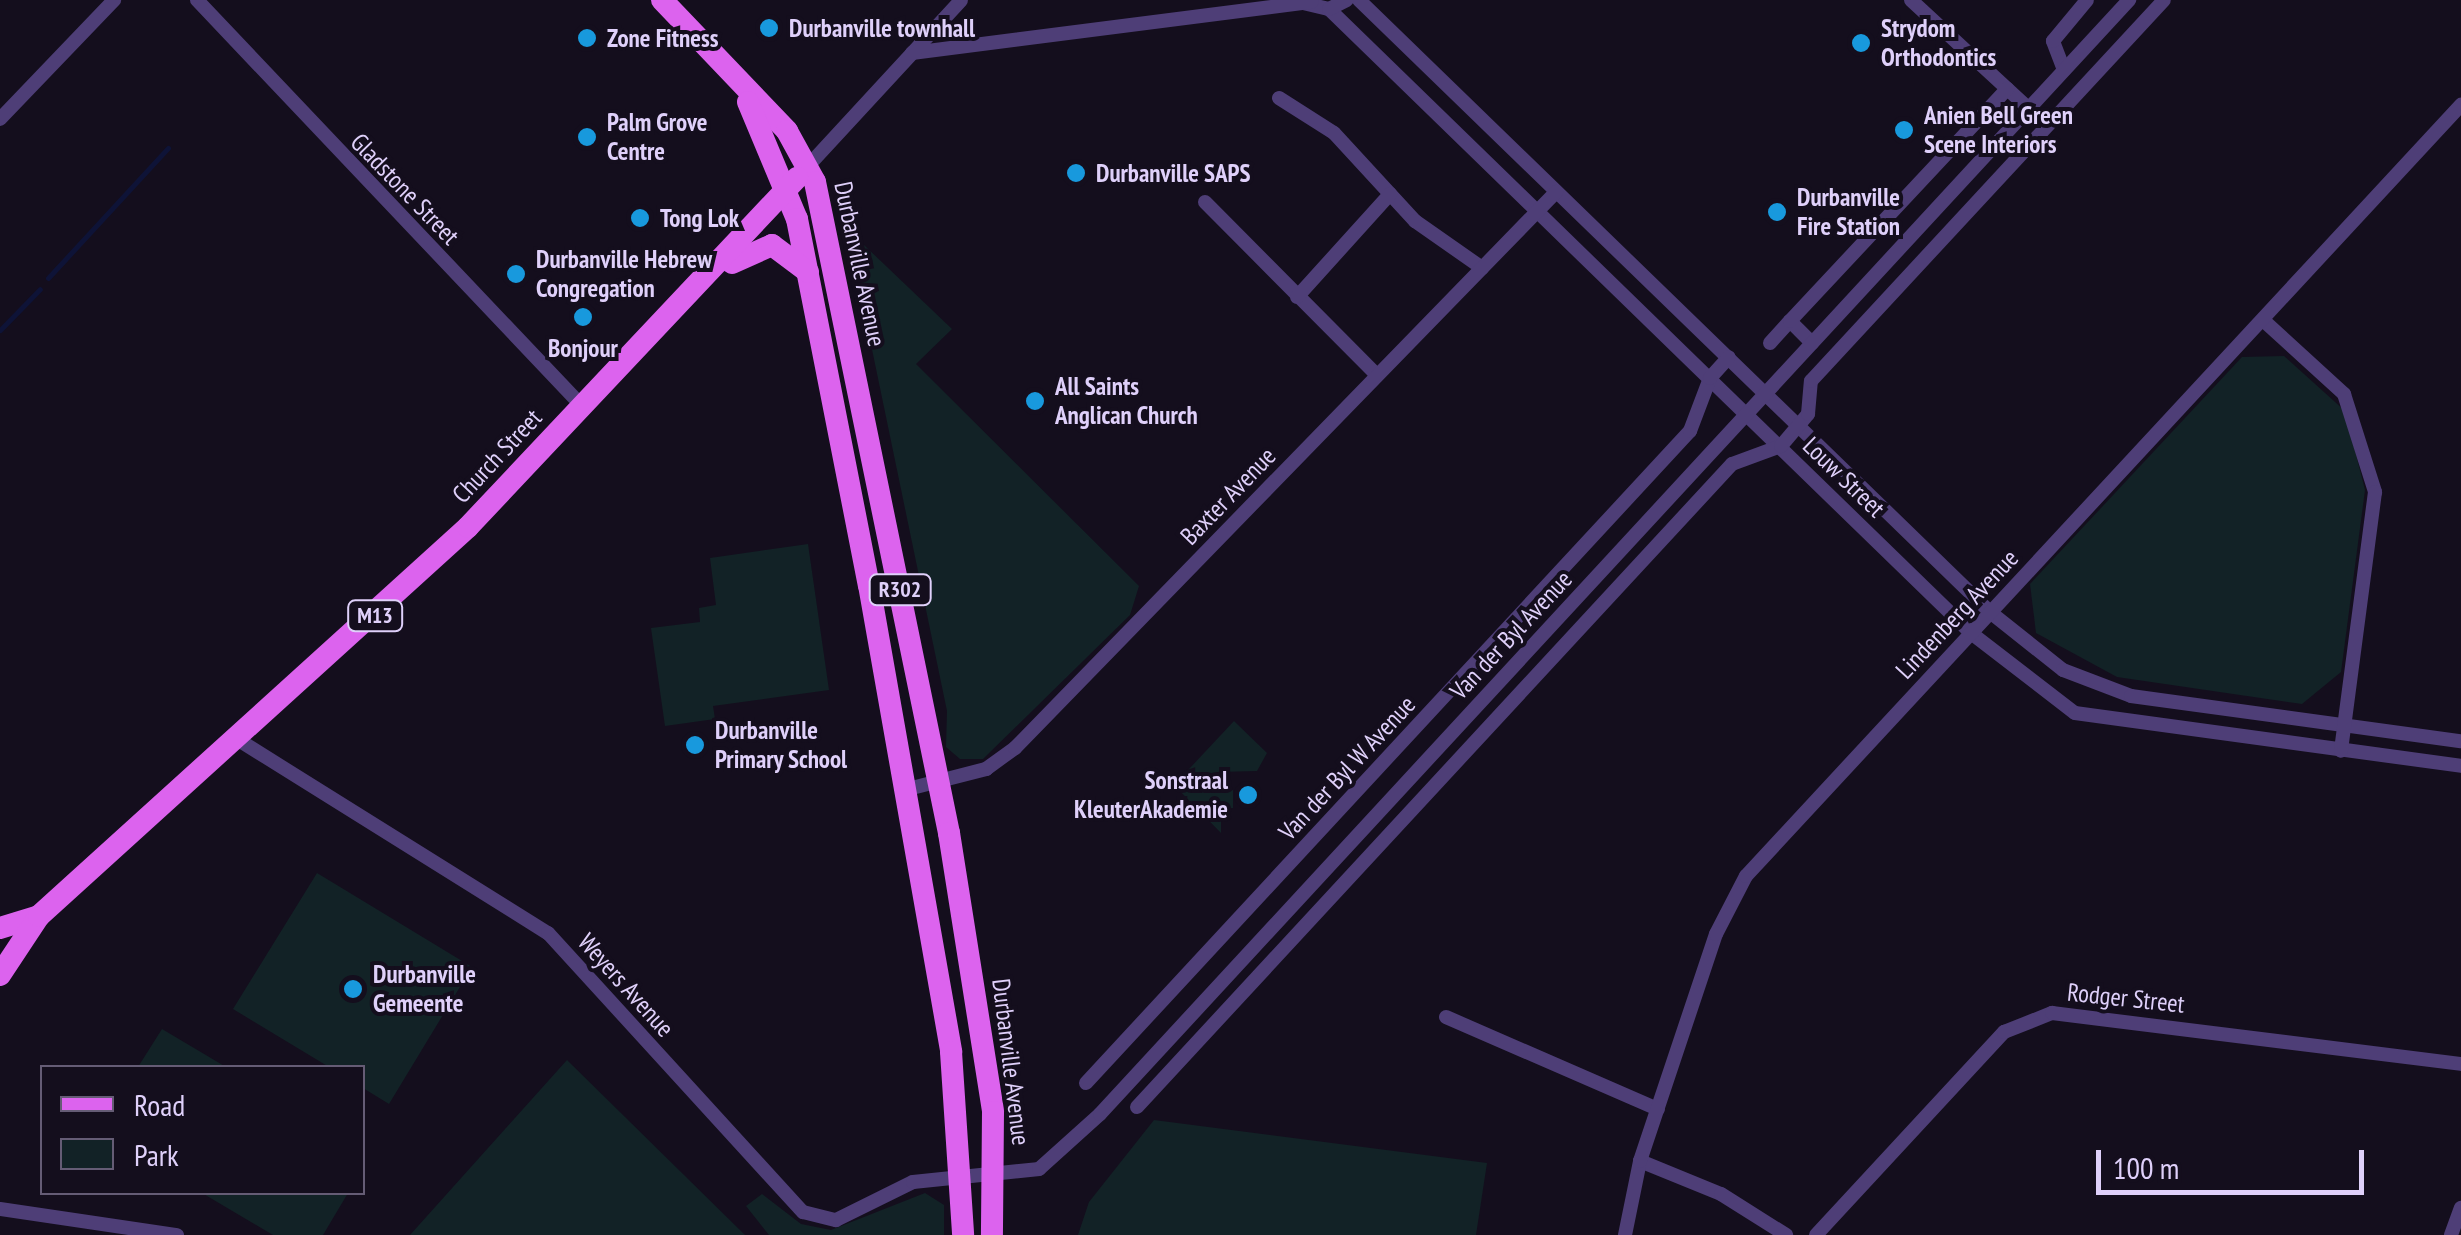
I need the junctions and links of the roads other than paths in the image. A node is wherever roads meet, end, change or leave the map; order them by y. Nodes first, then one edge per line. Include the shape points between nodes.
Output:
1 (114, 0) edge
2 (197, 0) edge
3 (662, 0) edge
4 (961, 0) edge
5 (1348, 0) edge
6 (1359, 0) edge
7 (1911, 0) edge
8 (2087, 0) edge
9 (2129, 0) edge
10 (2164, 0) edge
11 (1328, 5) edge
12 (912, 53) junction
13 (2064, 70) junction
14 (737, 81) junction
15 (2007, 89) junction
16 (1279, 98) dead end
17 (2028, 108) junction
18 (2460, 108) edge
19 (0, 119) edge
20 (810, 165) junction
21 (788, 186) junction
22 (1556, 192) junction
23 (1390, 194) junction
24 (1205, 202) dead end
25 (1537, 211) junction
26 (1482, 268) junction
27 (808, 272) junction
28 (689, 294) junction
29 (1297, 297) junction
30 (2263, 320) junction
31 (1790, 321) junction
32 (1770, 342) dead end
33 (1812, 343) junction
34 (1729, 357) junction
35 (1377, 376) junction
36 (1710, 378) junction
37 (1764, 394) junction
38 (582, 406) junction
39 (1746, 414) junction
40 (1798, 428) junction
41 (1781, 446) junction
42 (1990, 612) junction
43 (1970, 633) junction
44 (2345, 725) junction
45 (237, 739) junction
46 (2461, 740) edge
47 (2341, 751) junction
48 (2461, 766) edge
49 (940, 781) junction
50 (908, 788) junction
51 (39, 916) junction
52 (0, 928) edge
53 (0, 975) edge
54 (1183, 979) junction
55 (1208, 995) junction
56 (1446, 1018) dead end
57 (2461, 1064) edge
58 (1086, 1083) dead end
59 (1137, 1107) dead end
60 (1658, 1108) junction
61 (1640, 1161) junction
62 (996, 1174) junction
63 (963, 1176) junction
64 (2461, 1208) edge
65 (0, 1209) edge
66 (177, 1235) edge
67 (963, 1235) edge
68 (992, 1235) edge
69 (1625, 1235) edge
70 (1786, 1235) edge
71 (1816, 1235) edge
72 (2451, 1235) edge

1 - 19 street
2 - 38 street, Gladstone Street
3 - 14 main road, R302
4 - 12 street, Church Street
5 - 11 street
6 - 22 street, Louw Street
7 - 15 street
8 - 13 street via 2053,41
9 - 13 street, Van der Byl Avenue
10 - 40 street, Van der Byl Avenue via 1812,381
11 - 12 street
11 - 25 street, Louw Street
12 - 20 street, Church Street
13 - 17 street, Van der Byl Avenue
14 - 20 main road, Durbanville Avenue / R302
14 - 21 main road, Durbanville Avenue / R302
15 - 17 street
15 - 31 street
16 - 23 street via 1334,133
17 - 33 street, Van der Byl Avenue
18 - 30 street, Lindenberg Avenue
20 - 21 main road, Church Street / M13
20 - 49 main road, Durbanville Avenue / R302
21 - 27 main road, Durbanville Avenue / R302
21 - 28 main road, Church Street / M13
22 - 25 street, Baxter Avenue
22 - 34 street, Louw Street
23 - 26 street
23 - 29 street
24 - 29 street
25 - 26 street, Baxter Avenue
25 - 36 street, Louw Street
26 - 35 street, Baxter Avenue
27 - 28 main road via 785,249 758,246
27 - 50 main road, Durbanville Avenue / R302
28 - 38 main road, Church Street / M13
29 - 35 street
30 - 42 street, Lindenberg Avenue
30 - 44 street via 2344,394 2376,492
31 - 32 street
31 - 33 street
33 - 37 street, Van der Byl Avenue
34 - 36 street, Van der Byl W Avenue
34 - 37 street, Louw Street
35 - 49 street, Baxter Avenue via 1015,748 986,769
36 - 39 street, Louw Street
36 - 54 street, Van der Byl W Avenue via 1690,431
37 - 39 street, Van der Byl Avenue
37 - 40 street, Louw Street
38 - 45 main road, Church Street / M13 via 415,580
39 - 41 street, Louw Street
39 - 55 street, Van der Byl Avenue
40 - 41 street, Van der Byl Avenue
40 - 42 street, Louw Street
41 - 43 street, Louw Street
41 - 59 street, Van der Byl Avenue via 1732,464
42 - 43 street, Lindenberg Avenue
42 - 44 street, Louw Street via 2063,670 2114,692
43 - 47 street, Louw Street via 2093,720
43 - 60 street, Lindenberg Avenue via 1730,900
44 - 46 street, Louw Street
44 - 47 street
45 - 51 main road, Church Street / M13
45 - 63 street, Weyers Avenue via 548,933 803,1212 836,1220 913,1182
47 - 48 street, Louw Street
49 - 50 street, Baxter Avenue
49 - 62 main road, Durbanville Avenue / R302
50 - 63 main road, Durbanville Avenue / R302
51 - 52 main road, Church Street / M13
51 - 53 main road, Church Street / M13
54 - 55 street
54 - 58 street, Van der Byl W Avenue
55 - 62 street, Van der Byl Avenue via 1050,1162
56 - 60 street
57 - 71 street, Rodger Street via 2052,1013 2004,1032
60 - 61 street, Lindenberg Avenue
61 - 69 street, Lindenberg Avenue
61 - 70 street via 1721,1194
62 - 63 street, Van der Byl Avenue
62 - 68 main road, Durbanville Avenue / R302
63 - 67 main road, Durbanville Avenue / R302
64 - 72 street
65 - 66 street

